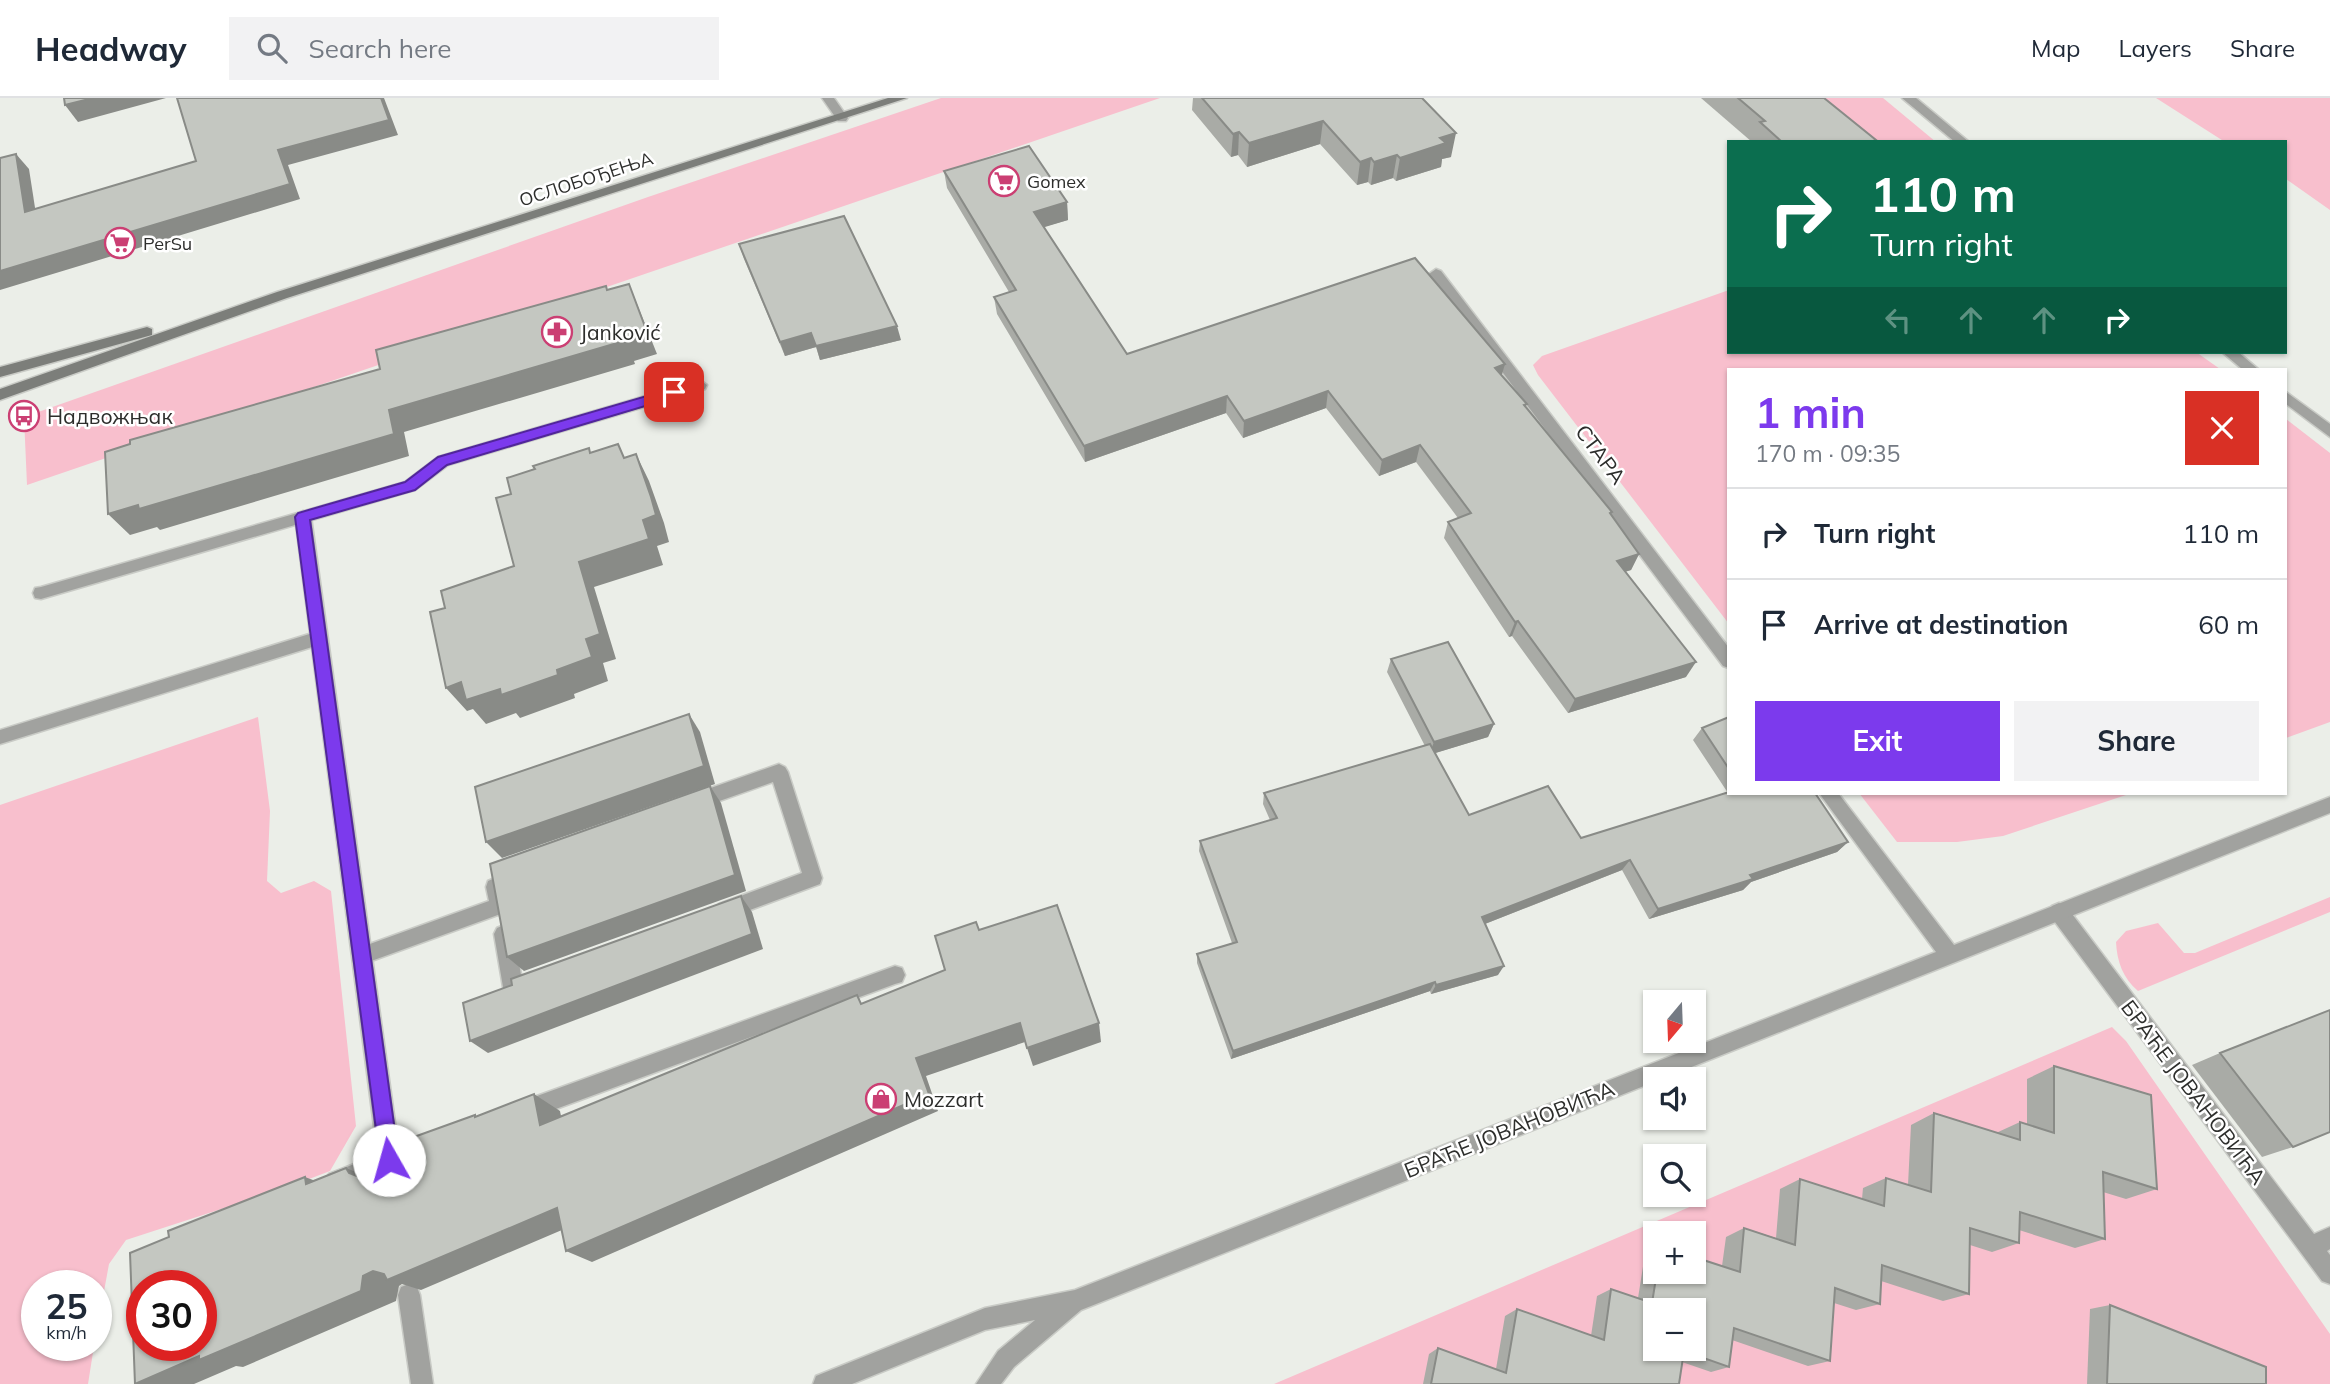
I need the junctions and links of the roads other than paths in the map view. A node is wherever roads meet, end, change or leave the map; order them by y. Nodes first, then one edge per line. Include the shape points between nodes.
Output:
1 (828, 98) edge
2 (901, 98) edge
3 (1908, 98) edge
4 (842, 118) junction
5 (1960, 140) edge
6 (1436, 274) dead end
7 (282, 295) junction
8 (2232, 354) edge
9 (2250, 368) edge
10 (0, 372) edge
11 (700, 385) dead end
12 (0, 395) edge
13 (2287, 398) edge
14 (2330, 432) edge
15 (303, 517) junction
16 (41, 593) dead end
17 (319, 638) junction
18 (1727, 658) edge
19 (0, 737) edge
20 (1830, 795) edge
21 (2330, 805) edge
22 (675, 809) edge
23 (506, 868) edge
24 (499, 906) junction
25 (2059, 912) junction
26 (709, 916) edge
27 (363, 955) junction
28 (1950, 955) junction
29 (895, 975) dead end
30 (539, 978) edge
31 (506, 1118) edge
32 (415, 1151) edge
33 (391, 1169) junction
34 (311, 1191) edge
35 (2320, 1243) edge
36 (2330, 1273) edge
37 (409, 1295) edge
38 (1076, 1301) junction
39 (422, 1384) edge
40 (824, 1384) edge
41 (987, 1384) edge

1 - 4 street
2 - 4 street, ОСЛОБОЂЕЊА
3 - 5 street
4 - 7 street, ОСЛОБОЂЕЊА
6 - 18 street, СТАРА
7 - 10 street, ОСЛОБОЂЕЊА
7 - 12 street, ОСЛОБОЂЕЊА
8 - 9 street
11 - 15 street via 443,461 410,486
13 - 14 street
15 - 16 street
15 - 17 street
17 - 19 street
17 - 27 street
20 - 28 street
21 - 25 street, БРАЋЕ ЈОВАНОВИЋА
22 - 26 street via 779,772 813,878
23 - 24 street via 493,873
24 - 27 street
24 - 30 street via 513,988
25 - 28 street, БРАЋЕ ЈОВАНОВИЋА
25 - 35 street, БРАЋЕ ЈОВАНОВИЋА
27 - 33 street
28 - 38 street, БРАЋЕ ЈОВАНОВИЋА
29 - 31 street
32 - 33 street
33 - 34 street
35 - 36 street, БРАЋЕ ЈОВАНОВИЋА
37 - 39 street
38 - 40 street, БРАЋЕ ЈОВАНОВИЋА via 985,1319
38 - 41 street, БРАЋЕ ЈОВАНОВИЋА via 1006,1359

